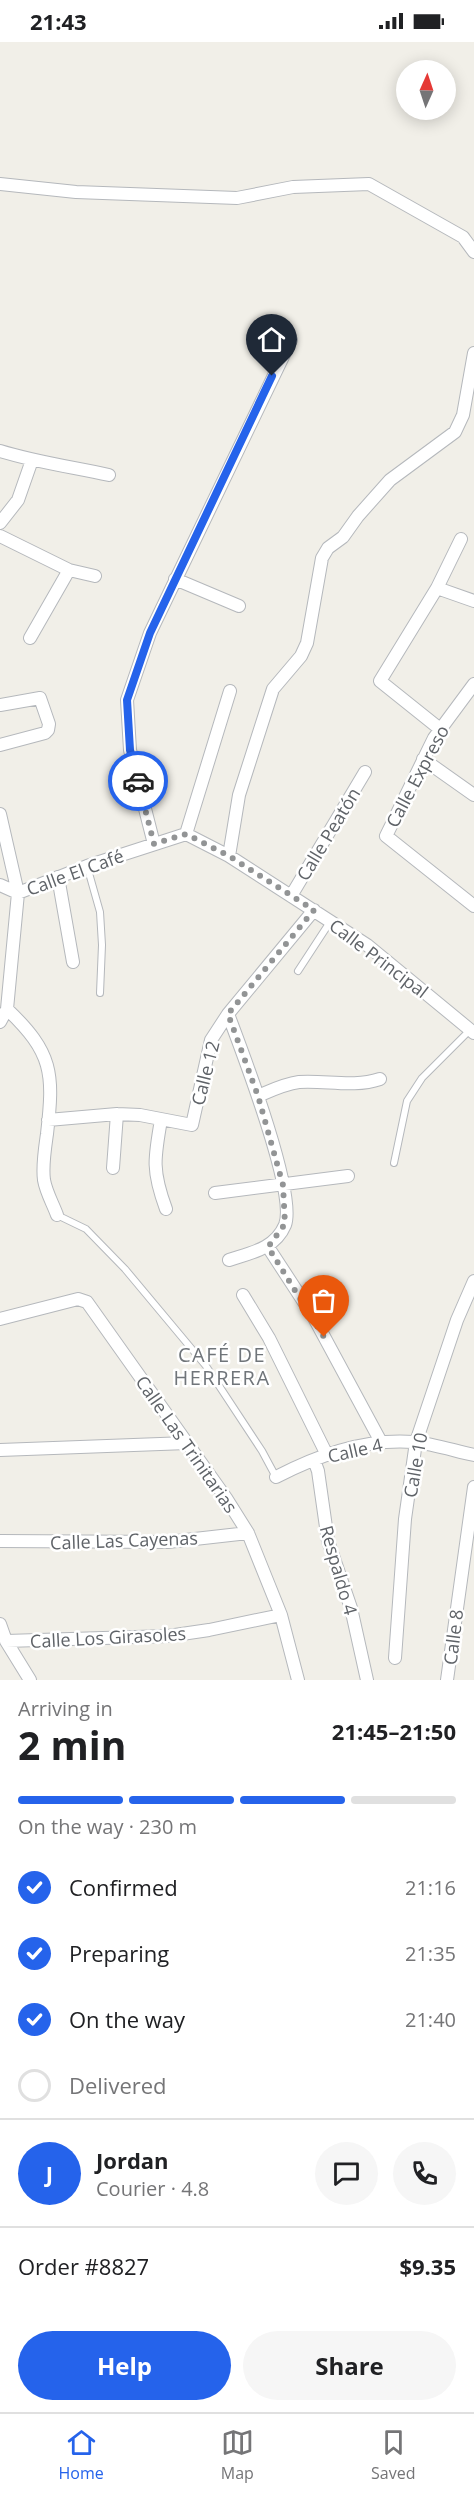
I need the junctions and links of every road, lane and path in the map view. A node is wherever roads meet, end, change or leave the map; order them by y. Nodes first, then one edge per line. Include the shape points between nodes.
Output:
1 (0, 184) edge
2 (474, 252) edge
3 (291, 340) dead end
4 (474, 354) edge
5 (0, 451) edge
6 (32, 460) junction
7 (109, 475) dead end
8 (0, 523) edge
9 (0, 536) edge
10 (461, 539) dead end
11 (69, 570) junction
12 (94, 576) dead end
13 (175, 579) junction
14 (436, 588) junction
15 (474, 601) edge
16 (239, 606) dead end
17 (30, 638) dead end
18 (474, 684) edge
19 (230, 690) dead end
20 (0, 705) edge
21 (440, 729) junction
22 (0, 745) edge
23 (423, 759) junction
24 (365, 772) dead end
25 (474, 795) edge
26 (0, 814) edge
27 (186, 834) junction
28 (154, 844) junction
29 (229, 856) junction
30 (87, 866) junction
31 (58, 877) junction
32 (0, 885) edge
33 (18, 893) junction
34 (291, 896) junction
35 (474, 906) edge
36 (314, 910) junction
37 (330, 921) junction
38 (73, 962) dead end
39 (298, 971) dead end
40 (100, 993) dead end
41 (7, 1009) junction
42 (228, 1014) junction
43 (0, 1022) edge
44 (472, 1032) edge
45 (380, 1079) dead end
46 (258, 1096) junction
47 (117, 1114) junction
48 (48, 1120) junction
49 (161, 1120) junction
50 (394, 1163) dead end
51 (113, 1168) dead end
52 (348, 1176) dead end
53 (283, 1185) junction
54 (215, 1193) dead end
55 (166, 1209) dead end
56 (57, 1215) joint
57 (268, 1247) junction
58 (229, 1260) dead end
59 (474, 1281) edge
60 (243, 1295) dead end
61 (0, 1319) edge
62 (381, 1442) junction
63 (416, 1442) junction
64 (187, 1443) junction
65 (0, 1450) edge
66 (327, 1455) junction
67 (474, 1455) edge
68 (314, 1460) junction
69 (276, 1477) joint
70 (474, 1487) edge
71 (248, 1533) junction
72 (0, 1541) edge
73 (280, 1615) junction
74 (0, 1624) edge
75 (6, 1641) junction
76 (395, 1658) dead end
77 (30, 1680) edge
78 (298, 1680) edge
79 (367, 1680) edge
80 (447, 1680) edge

1 - 2 street via 76,192 237,198 292,187 369,184 463,237
3 - 13 street
4 - 29 street via 463,415 455,432 390,480 322,558 307,643 273,689 239,795
5 - 6 street
6 - 7 street
6 - 8 street via 18,500
9 - 11 street
10 - 14 street
11 - 12 street
11 - 17 street
13 - 16 street
13 - 28 street via 150,633 127,700 130,750
14 - 15 street
14 - 21 street via 380,681
18 - 21 street, Calle Expreso
19 - 27 street
20 - 22 street via 40,698 49,724 45,733
21 - 23 street, Calle Expreso
23 - 25 street
23 - 35 street, Calle Expreso via 386,836
24 - 34 street, Calle Peatón
26 - 33 street
27 - 28 street, Calle El Café
27 - 29 street, Calle Principal
28 - 30 street, Calle El Café
29 - 34 street, Calle Principal
30 - 31 street, Calle El Café
30 - 40 lane via 100,912
31 - 33 street, Calle El Café
31 - 38 street
32 - 33 street, Calle El Café
33 - 41 street
34 - 36 street, Calle Principal
36 - 37 street, Calle Principal
36 - 42 street, Calle 12
37 - 39 lane
37 - 44 street, Calle Principal via 367,945
41 - 43 street
41 - 48 street via 45,1056 51,1090
42 - 46 street
42 - 49 street, Calle 12 via 211,1040 193,1124
44 - 50 lane via 422,1078 407,1101
45 - 46 street via 348,1085 300,1082 281,1085
46 - 53 street
47 - 48 street, Calle 12
47 - 49 street, Calle 12
47 - 51 street
48 - 56 street via 44,1180
49 - 55 street via 155,1156 156,1181
52 - 53 street
53 - 54 street
53 - 57 street via 285,1224
56 - 69 lane via 86,1228 125,1269 206,1366
57 - 58 street
57 - 62 street via 313,1316
59 - 63 street, Calle 10
60 - 66 street via 269,1338
61 - 64 street, Calle Las Trinitarias via 78,1299 87,1302
62 - 63 street, Calle 4
62 - 66 street, Calle 4
63 - 67 street, Calle 4
63 - 76 street, Calle 10 via 405,1519
64 - 65 street
64 - 71 street, Calle Las Trinitarias
66 - 68 street, Calle 4
68 - 69 street, Calle 4
68 - 79 street, Respaldo 4 via 328,1541 351,1608
70 - 80 street, Calle 8
71 - 72 street, Calle Las Cayenas via 168,1542
71 - 73 street, Calle Las Trinitarias
73 - 75 street, Calle Los Girasoles via 168,1636
73 - 78 street, Calle Las Trinitarias
74 - 75 street
75 - 77 street

